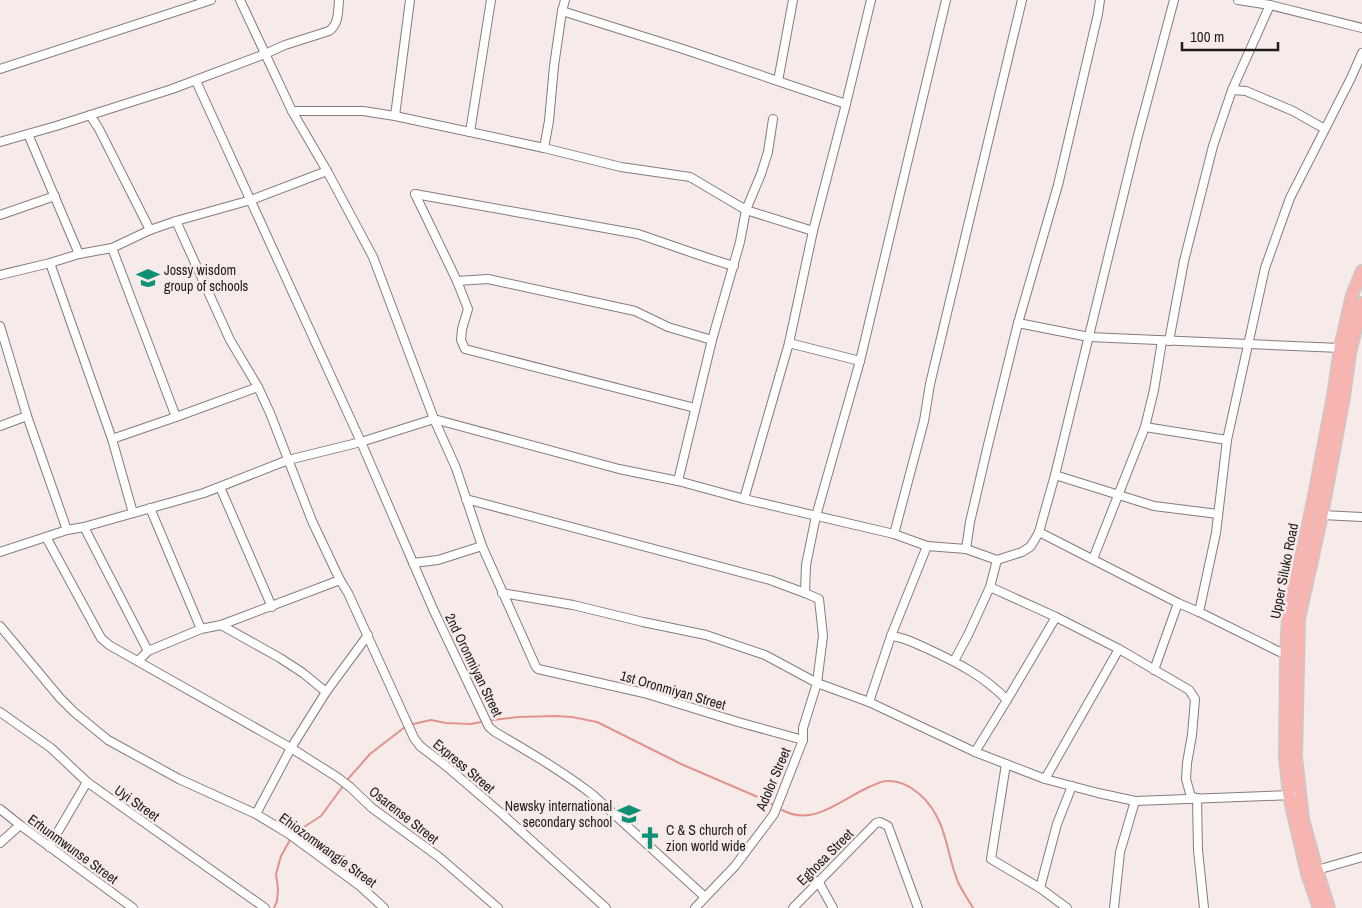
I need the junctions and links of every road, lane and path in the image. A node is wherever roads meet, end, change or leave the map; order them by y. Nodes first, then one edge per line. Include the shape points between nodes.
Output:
1 (211, 0) edge
2 (240, 0) edge
3 (339, 0) edge
4 (410, 0) edge
5 (491, 0) edge
6 (565, 0) edge
7 (793, 0) edge
8 (871, 0) edge
9 (946, 0) edge
10 (1022, 0) edge
11 (1100, 0) edge
12 (1174, 0) edge
13 (1238, 0) edge
14 (1270, 5) junction
15 (562, 11) junction
16 (1362, 28) edge
17 (1362, 52) edge
18 (265, 54) junction
19 (0, 69) edge
20 (196, 80) junction
21 (778, 81) junction
22 (1232, 90) junction
23 (846, 104) junction
24 (292, 111) junction
25 (90, 115) junction
26 (395, 116) junction
27 (773, 119) dead end
28 (1325, 129) junction
29 (470, 132) junction
30 (28, 134) junction
31 (0, 142) edge
32 (544, 148) junction
33 (327, 171) junction
34 (55, 196) junction
35 (251, 200) junction
36 (746, 210) junction
37 (0, 215) edge
38 (176, 221) junction
39 (150, 230) junction
40 (813, 231) junction
41 (112, 248) junction
42 (79, 254) junction
43 (50, 263) junction
44 (734, 266) junction
45 (1362, 271) edge
46 (0, 275) edge
47 (457, 281) junction
48 (1362, 302) edge
49 (1018, 323) junction
50 (0, 326) edge
51 (1089, 337) junction
52 (712, 340) junction
53 (1165, 341) junction
54 (788, 343) junction
55 (1247, 344) junction
56 (1340, 348) junction
57 (4, 350) edge
58 (860, 361) junction
59 (258, 387) junction
60 (695, 408) junction
61 (27, 416) junction
62 (176, 417) junction
63 (434, 419) junction
64 (0, 426) edge
65 (1145, 426) junction
66 (112, 439) junction
67 (1227, 440) junction
68 (361, 442) junction
69 (288, 460) junction
70 (1055, 475) junction
71 (678, 481) junction
72 (220, 487) junction
73 (1119, 495) junction
74 (466, 499) junction
75 (744, 499) junction
76 (150, 508) junction
77 (133, 513) junction
78 (1218, 514) junction
79 (816, 516) junction
80 (1322, 516) junction
81 (1362, 517) edge
82 (84, 527) junction
83 (67, 530) junction
84 (1039, 532) junction
85 (894, 534) junction
86 (46, 537) junction
87 (482, 546) junction
88 (927, 546) junction
89 (966, 549) junction
90 (0, 552) edge
91 (1093, 559) junction
92 (997, 560) junction
93 (413, 563) junction
94 (340, 580) junction
95 (990, 587) junction
96 (805, 592) junction
97 (502, 593) junction
98 (1178, 603) junction
99 (272, 606) junction
100 (1200, 612) junction
101 (1056, 617) junction
102 (0, 626) edge
103 (220, 626) junction
104 (201, 629) junction
105 (368, 635) junction
106 (891, 636) junction
107 (1119, 649) junction
108 (148, 652) junction
109 (1286, 655) junction
110 (138, 661) junction
111 (954, 661) junction
112 (1154, 670) junction
113 (817, 684) junction
114 (326, 692) junction
115 (1007, 700) junction
116 (869, 702) junction
117 (0, 712) edge
118 (803, 740) junction
119 (291, 748) junction
120 (976, 752) junction
121 (1006, 764) junction
122 (1045, 779) junction
123 (87, 782) junction
124 (1072, 786) junction
125 (1301, 794) junction
126 (1289, 796) junction
127 (1197, 798) junction
128 (1135, 801) junction
129 (0, 809) edge
130 (256, 814) junction
131 (20, 825) junction
132 (0, 842) edge
133 (49, 847) junction
134 (1362, 856) edge
135 (1317, 870) junction
136 (818, 881) junction
137 (1040, 888) junction
138 (705, 897) junction
139 (133, 908) edge
140 (265, 908) edge
141 (384, 908) edge
142 (498, 908) edge
143 (606, 908) edge
144 (695, 908) edge
145 (793, 908) edge
146 (833, 908) edge
147 (918, 908) edge
148 (1067, 908) edge
149 (1114, 908) edge
150 (1204, 908) edge
151 (1319, 908) edge
152 (1329, 908) edge

1 - 19 street
2 - 18 street
3 - 18 street via 334,28
4 - 26 street
5 - 29 street
6 - 15 street
7 - 21 street
8 - 23 street
9 - 58 street
10 - 85 street via 930,384 924,421
11 - 49 street via 1058,185
12 - 51 street
13 - 14 street
14 - 16 street
14 - 22 street
15 - 21 street
15 - 32 street
17 - 28 street
18 - 20 street
18 - 24 street
20 - 25 street
20 - 35 street, 2nd Oronmiyan Street
21 - 23 street
22 - 28 street via 1246,90
22 - 53 street via 1213,146
23 - 40 street
24 - 26 street via 362,111
24 - 33 street
25 - 30 street
25 - 39 street
26 - 29 street
27 - 36 street via 766,160
28 - 55 street via 1290,198 1264,268
29 - 32 street
30 - 31 street
30 - 34 street
32 - 36 street via 621,167 690,177
33 - 35 street
33 - 63 street via 373,257
34 - 37 street
34 - 42 street
35 - 38 street
35 - 68 street, 2nd Oronmiyan Street
36 - 40 street
36 - 44 street
38 - 39 street
38 - 59 street, Express Street via 230,340
39 - 41 street
40 - 54 street
41 - 42 street
41 - 62 street
42 - 43 street
43 - 46 street
43 - 66 street
44 - 47 street via 638,234 414,194
44 - 52 street
45 - 56 main road, Upper Siluko Road via 1352,295
47 - 52 street via 488,278 626,309 668,327
47 - 60 street via 468,309 461,340 465,349
48 - 80 main road, Upper Siluko Road
49 - 51 street
49 - 89 street
50 - 57 street
51 - 53 street
51 - 70 street
52 - 60 street
53 - 55 street
53 - 65 street
54 - 58 street
54 - 75 street
55 - 56 street
55 - 67 street
56 - 109 main road, Upper Siluko Road via 1314,497 1288,617
57 - 61 street
58 - 79 street
59 - 62 street
59 - 69 street, Express Street
60 - 71 street
61 - 64 street
61 - 83 street
62 - 66 street
63 - 68 street
63 - 71 street via 619,469
63 - 74 street
65 - 67 street
65 - 73 street
66 - 77 street
67 - 78 street
68 - 69 street
68 - 93 street, 2nd Oronmiyan Street
69 - 72 street
69 - 94 street, Express Street
70 - 73 street
70 - 84 street
71 - 75 street
72 - 76 street
72 - 99 street
73 - 78 street via 1154,506
73 - 91 street
74 - 87 street
74 - 96 street
75 - 79 street
76 - 77 street
76 - 104 street
77 - 82 street
78 - 100 street
79 - 85 street
79 - 96 street via 806,565
80 - 81 street
80 - 125 main road, Upper Siluko Road via 1299,619 1296,757
82 - 83 street
82 - 108 street
83 - 86 street
84 - 91 street
84 - 92 street via 1030,547
85 - 88 street
86 - 90 street
86 - 110 street, Osarense Street via 101,638
87 - 93 street via 444,559
87 - 97 street
88 - 89 street
88 - 106 street
89 - 92 street
91 - 98 street
92 - 95 street
93 - 138 street, 2nd Oronmiyan Street via 490,727 582,787
94 - 99 street
94 - 105 street, Express Street
95 - 101 street
95 - 111 street
96 - 113 street, Adolor Street via 819,599 823,636
97 - 113 street via 573,604 706,635 765,655
97 - 118 street, 1st Oronmiyan Street via 538,669 644,693
98 - 100 street
98 - 112 street
99 - 103 street
100 - 109 street
101 - 107 street
101 - 115 street
102 - 130 street, Ehiozomwangie Street via 60,698 108,740 179,779
103 - 104 street
103 - 114 street via 280,658
104 - 108 street
105 - 114 street
105 - 143 street, Express Street via 420,746 495,808
106 - 111 street via 904,638
106 - 116 street
107 - 112 street
107 - 122 street
108 - 110 street
109 - 126 main road, Upper Siluko Road via 1285,758
110 - 119 street, Osarense Street
111 - 115 street via 994,686
112 - 127 street via 1189,690 1195,699 1186,779 1191,797
113 - 116 street
113 - 118 street, Adolor Street via 803,728
114 - 119 street
115 - 120 street
116 - 120 street
117 - 123 street, Uyi Street via 51,748
118 - 138 street, Adolor Street via 774,814 735,866
119 - 130 street
119 - 142 street, Osarense Street via 350,787
120 - 121 street
121 - 122 street
121 - 137 street via 991,859
122 - 124 street
123 - 133 street
123 - 140 street, Uyi Street
124 - 128 street
124 - 137 street via 1057,824
125 - 126 street
125 - 135 main road, Upper Siluko Road
126 - 127 street
126 - 151 main road, Upper Siluko Road
127 - 128 street
127 - 150 street
128 - 149 street via 1120,852
129 - 131 street, Erhunmwunse Street
130 - 141 street, Ehiozomwangie Street via 321,856
131 - 132 street
131 - 133 street, Erhunmwunse Street
133 - 139 street, Erhunmwunse Street
134 - 135 street
135 - 152 main road, Upper Siluko Road
136 - 145 street, Eghosa Street
136 - 146 street
136 - 147 street, Eghosa Street via 880,822 888,826
137 - 148 street
138 - 144 street, Adolor Street

